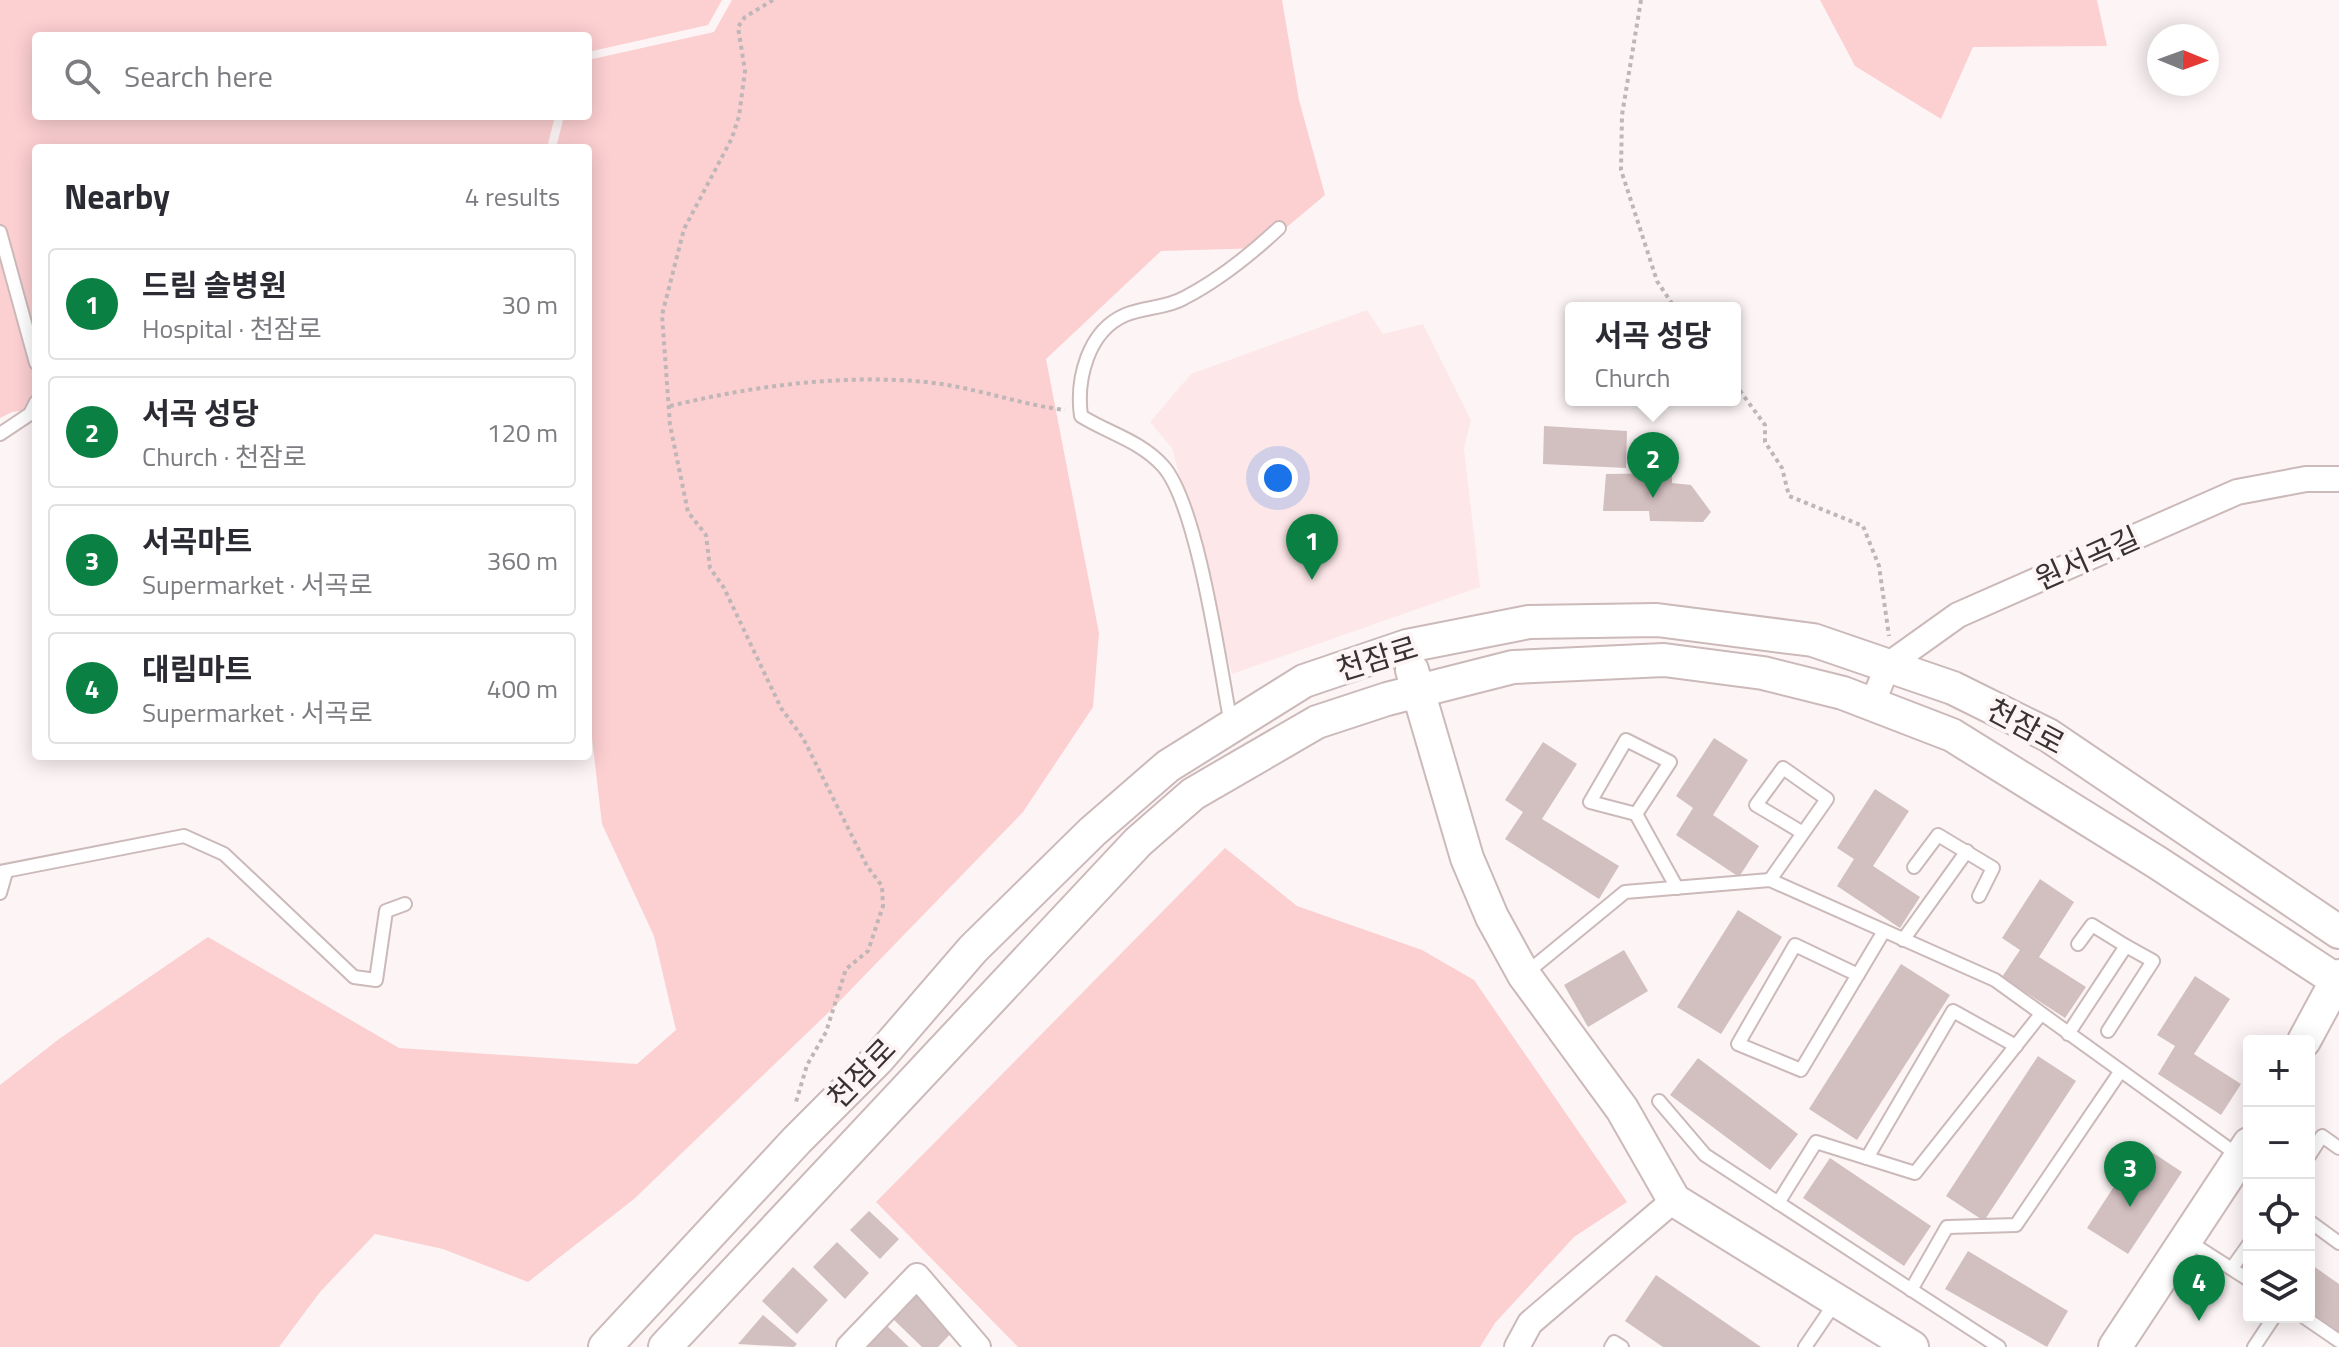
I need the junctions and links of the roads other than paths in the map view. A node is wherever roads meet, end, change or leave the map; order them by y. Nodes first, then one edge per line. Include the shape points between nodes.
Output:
1 (1279, 228) dead end
2 (0, 232) edge
3 (32, 348) edge
4 (32, 410) edge
5 (0, 434) edge
6 (2339, 479) edge
7 (1407, 646) junction
8 (1892, 662) junction
9 (1416, 691) junction
10 (1873, 702) junction
11 (1231, 724) junction
12 (1636, 814) junction
13 (1803, 833) junction
14 (1967, 851) junction
15 (1914, 867) dead end
16 (3, 872) edge
17 (1770, 880) junction
18 (1677, 888) junction
19 (0, 893) edge
20 (1979, 896) dead end
21 (405, 904) dead end
22 (1884, 931) junction
23 (2339, 932) edge
24 (1903, 940) junction
25 (2078, 944) dead end
26 (2126, 946) junction
27 (1524, 975) junction
28 (1858, 975) junction
29 (2338, 980) edge
30 (2041, 1014) junction
31 (2108, 1031) dead end
32 (2068, 1034) junction
33 (2307, 1035) edge
34 (2016, 1046) junction
35 (2120, 1072) junction
36 (1659, 1101) dead end
37 (2315, 1147) edge
38 (2339, 1148) edge
39 (2243, 1150) edge
40 (2243, 1154) edge
41 (1867, 1158) junction
42 (1674, 1200) junction
43 (1778, 1203) junction
44 (2315, 1225) edge
45 (2185, 1239) junction
46 (2339, 1243) edge
47 (2244, 1251) edge
48 (2232, 1268) junction
49 (2243, 1276) edge
50 (1911, 1290) junction
51 (1837, 1299) junction
52 (2270, 1323) edge
53 (2313, 1323) edge
54 (2339, 1341) edge
55 (605, 1347) edge
56 (665, 1347) edge
57 (849, 1347) edge
58 (978, 1347) edge
59 (1517, 1347) edge
60 (1611, 1347) edge
61 (1622, 1347) edge
62 (1805, 1347) edge
63 (1912, 1347) edge
64 (1999, 1347) edge
65 (2115, 1347) edge
66 (2254, 1347) edge

1 - 11 lane via 1249,257 1182,300 1124,316 1100,332 1082,370 1081,416 1132,440 1163,466 1178,489 1208,602
2 - 3 lane
4 - 5 lane
6 - 8 street, 원서곡길 via 2306,479 2237,492 1958,615
7 - 8 street, 천잠로 via 1529,622 1657,620 1813,640
7 - 9 street
7 - 11 street, 천잠로 via 1304,681
8 - 10 street
8 - 23 street, 천잠로 via 2048,735
9 - 10 street, 천잠로 via 1513,667 1664,660 1763,673
9 - 27 street via 1467,858
9 - 56 street, 천잠로 via 1317,722 1193,794 1138,842
10 - 29 street, 천잠로 via 1952,735
11 - 55 street, 천잠로 via 1168,766 1092,832 973,949 878,1059
12 - 12 lane via 1670,762 1626,740 1590,802
12 - 18 lane
13 - 13 lane via 1827,799 1783,768 1756,805
13 - 17 lane
14 - 15 lane via 1938,835
14 - 20 lane via 1993,868
14 - 24 lane
16 - 19 lane
16 - 21 lane via 184,836 224,854 354,977 376,980 386,911
17 - 18 lane
17 - 22 lane
18 - 27 lane via 1625,892
22 - 24 lane
22 - 28 lane
24 - 30 lane via 1995,980
25 - 26 lane via 2092,925
26 - 31 lane via 2153,961
26 - 32 lane
27 - 42 street via 1622,1109
28 - 28 lane via 1801,1070 1738,1044 1795,945
29 - 33 street
30 - 32 lane
30 - 34 lane
32 - 35 lane
34 - 41 lane via 1915,1173
34 - 41 lane via 1953,1011
35 - 39 lane
35 - 50 lane via 2016,1225 1947,1227
36 - 43 lane via 1705,1155
37 - 38 lane via 2322,1136
40 - 45 street
41 - 43 lane via 1816,1142
42 - 51 street
42 - 59 street via 1530,1323
43 - 50 lane
44 - 46 lane
45 - 48 lane
45 - 65 street
47 - 48 lane
48 - 49 lane
50 - 64 lane
51 - 62 lane
51 - 63 street
52 - 66 lane
53 - 54 lane
57 - 58 street via 917,1276
60 - 61 lane via 1614,1342

